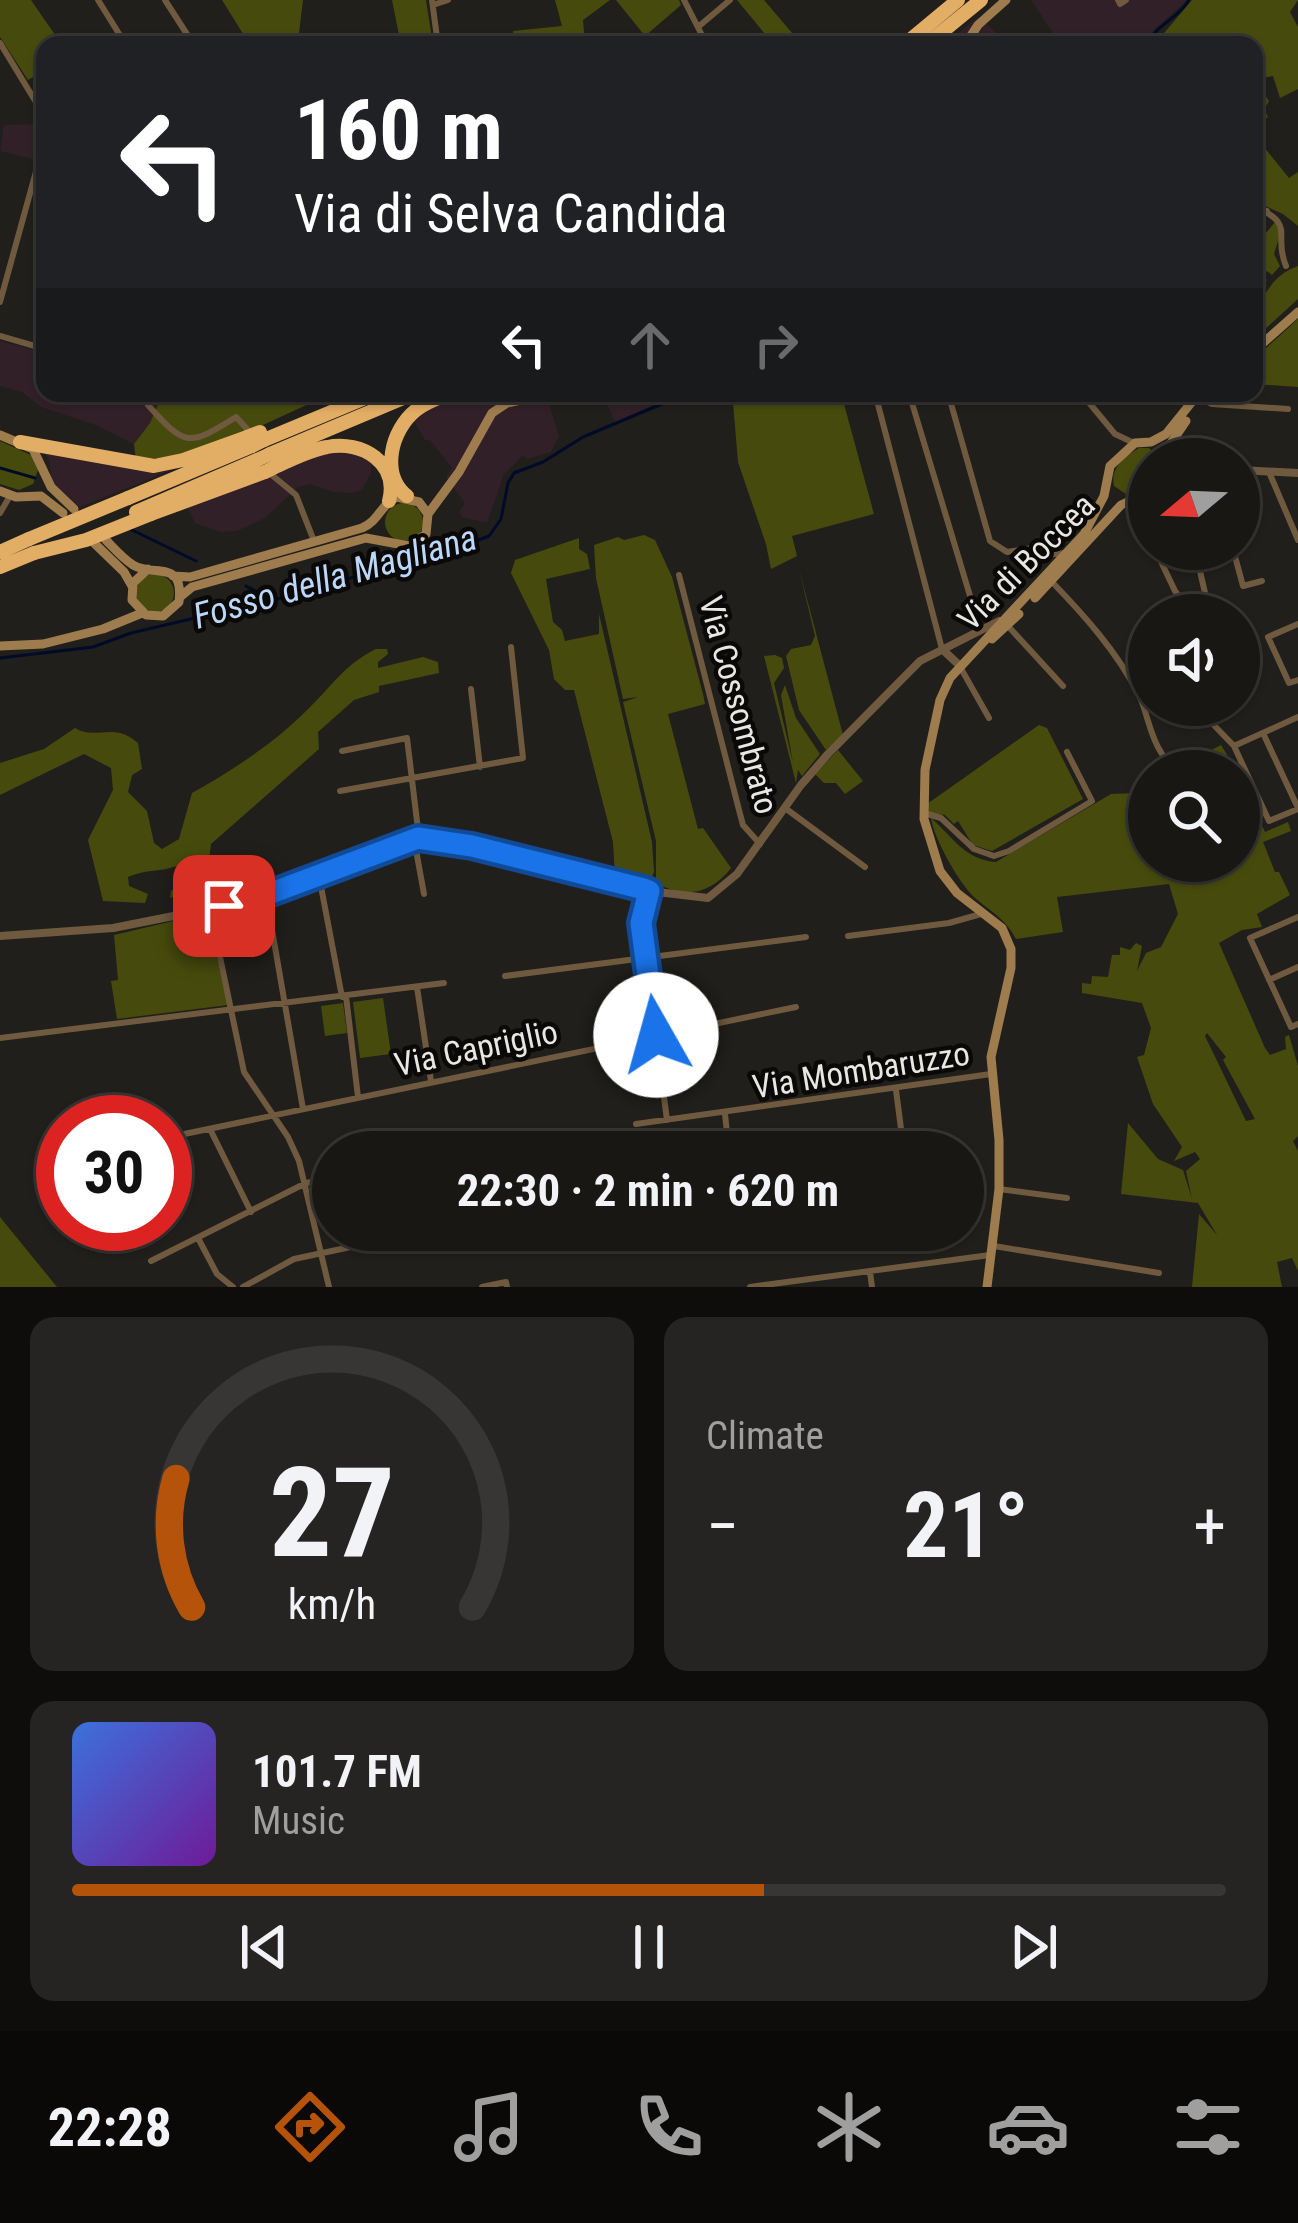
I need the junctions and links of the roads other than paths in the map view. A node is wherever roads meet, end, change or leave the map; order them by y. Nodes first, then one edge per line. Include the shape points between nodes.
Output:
1 (98, 0) edge
2 (165, 0) edge
3 (448, 0) edge
4 (684, 0) edge
5 (730, 0) edge
6 (958, 0) edge
7 (981, 0) edge
8 (1006, 0) edge
9 (432, 2) edge
10 (698, 27) junction
11 (120, 36) edge
12 (188, 36) edge
13 (437, 36) edge
14 (702, 36) edge
15 (915, 36) edge
16 (937, 36) edge
17 (971, 36) edge
18 (0, 43) edge
19 (36, 102) edge
20 (36, 172) edge
21 (1263, 209) edge
22 (1267, 211) junction
23 (1263, 215) edge
24 (1286, 266) dead end
25 (0, 302) edge
26 (1298, 309) edge
27 (0, 336) edge
28 (1263, 340) edge
29 (36, 346) edge
30 (356, 402) edge
31 (392, 402) edge
32 (432, 402) edge
33 (512, 402) edge
34 (877, 402) edge
35 (912, 402) edge
36 (951, 402) edge
37 (1088, 402) edge
38 (1196, 402) edge
39 (1198, 402) edge
40 (1210, 402) edge
41 (148, 405) dead end
42 (1288, 409) dead end
43 (1115, 434) junction
44 (0, 435) edge
45 (1157, 438) edge
46 (1175, 438) edge
47 (1128, 440) edge
48 (20, 442) junction
49 (1128, 449) edge
50 (261, 451) junction
51 (1119, 456) junction
52 (43, 470) junction
53 (1260, 471) edge
54 (1269, 472) junction
55 (1298, 473) edge
56 (1107, 488) junction
57 (442, 491) junction
58 (5, 494) edge
59 (32, 494) junction
60 (413, 499) junction
61 (389, 501) junction
62 (1128, 501) edge
63 (1128, 504) edge
64 (138, 508) junction
65 (0, 513) edge
66 (428, 514) junction
67 (379, 516) junction
68 (386, 540) junction
69 (1298, 540) edge
70 (314, 541) junction
71 (32, 546) junction
72 (1069, 551) junction
73 (0, 552) edge
74 (1044, 554) junction
75 (0, 567) edge
76 (148, 569) junction
77 (1239, 570) edge
78 (679, 575) dead end
79 (173, 576) junction
80 (1049, 579) junction
81 (1262, 580) dead end
82 (131, 586) junction
83 (180, 597) junction
84 (132, 600) junction
85 (1012, 612) junction
86 (142, 614) junction
87 (120, 620) junction
88 (1298, 624) edge
89 (1007, 626) junction
90 (981, 633) junction
91 (0, 646) edge
92 (511, 647) dead end
93 (942, 649) junction
94 (962, 663) junction
95 (1128, 676) edge
96 (1298, 680) edge
97 (1064, 686) dead end
98 (471, 689) dead end
99 (1298, 717) edge
100 (989, 718) dead end
101 (1215, 726) edge
102 (1263, 734) junction
103 (1234, 746) junction
104 (342, 751) dead end
105 (1067, 752) dead end
106 (480, 767) junction
107 (412, 779) junction
108 (340, 791) dead end
109 (785, 808) junction
110 (1298, 809) edge
111 (923, 813) junction
112 (416, 838) junction
113 (760, 844) junction
114 (865, 867) dead end
115 (319, 875) junction
116 (649, 891) junction
117 (424, 894) dead end
118 (266, 895) junction
119 (210, 909) junction
120 (985, 914) junction
121 (1298, 917) edge
122 (0, 936) edge
123 (848, 936) dead end
124 (806, 937) dead end
125 (646, 960) junction
126 (1298, 967) edge
127 (505, 976) dead end
128 (1269, 980) junction
129 (444, 983) dead end
130 (417, 987) junction
131 (344, 996) junction
132 (288, 1004) junction
133 (796, 1007) dead end
134 (233, 1010) junction
135 (1298, 1024) edge
136 (656, 1035) junction
137 (0, 1038) edge
138 (991, 1074) junction
139 (431, 1081) junction
140 (896, 1090) junction
141 (358, 1097) junction
142 (303, 1109) junction
143 (724, 1114) junction
144 (272, 1115) junction
145 (667, 1120) junction
146 (636, 1124) dead end
147 (209, 1128) junction
148 (726, 1131) edge
149 (901, 1131) edge
150 (192, 1132) edge
151 (312, 1183) edge
152 (306, 1184) junction
153 (998, 1189) junction
154 (1067, 1198) dead end
155 (312, 1209) edge
156 (251, 1212) junction
157 (198, 1238) junction
158 (993, 1250) junction
159 (322, 1251) joint
160 (151, 1261) dead end
161 (870, 1272) junction
162 (1159, 1273) dead end
163 (233, 1287) edge
164 (243, 1287) edge
165 (329, 1287) edge
166 (482, 1287) edge
167 (507, 1287) edge
168 (750, 1287) edge
169 (872, 1287) edge
170 (987, 1287) edge

1 - 11 street
2 - 12 street
3 - 9 street
4 - 10 street
5 - 10 street
6 - 15 highway
7 - 16 highway
8 - 17 main road
9 - 13 street
10 - 14 street
18 - 19 street
20 - 25 street
21 - 22 street
22 - 23 street
22 - 24 street via 1287,230
26 - 28 main road
27 - 29 street
30 - 50 highway
31 - 50 highway
32 - 60 highway via 397,434 392,472
33 - 57 main road via 492,413
34 - 93 street
35 - 90 street
36 - 74 street via 990,541 1007,552
37 - 43 street
38 - 45 main road
39 - 46 main road
40 - 42 street
41 - 50 street via 190,441 236,417
43 - 47 street
43 - 51 street
44 - 48 main road
48 - 50 highway via 154,466
48 - 52 main road via 37,453
49 - 51 main road
50 - 61 highway via 358,448 386,469
50 - 64 highway
50 - 64 highway
50 - 70 street via 298,499
51 - 56 main road, Via di Boccea
52 - 59 main road
52 - 59 main road via 68,511
53 - 54 street
54 - 55 street
54 - 69 street
56 - 62 main road
56 - 72 main road, Via di Boccea
57 - 60 main road
57 - 66 main road
58 - 59 main road
58 - 65 street
60 - 61 main road
60 - 66 main road
61 - 67 main road
63 - 80 main road, Via di Boccea
64 - 71 highway, bridge
64 - 71 highway, bridge via 86,540
66 - 68 main road via 417,543
67 - 68 main road
67 - 70 main road
68 - 83 main road via 362,538
70 - 79 main road
71 - 73 highway
71 - 75 highway
72 - 74 street
72 - 80 main road, Via di Boccea
74 - 80 street
76 - 79 main road
76 - 82 main road
76 - 82 main road via 98,539
77 - 81 street via 1243,586
78 - 113 street, Via Cossombrato via 740,816
79 - 83 main road
80 - 85 main road, Via di Boccea
80 - 89 main road, Via di Boccea
80 - 95 street
82 - 84 main road
83 - 86 main road via 163,616
84 - 86 main road
84 - 87 main road
85 - 90 street
85 - 94 main road, Via di Boccea
86 - 87 main road
87 - 91 main road via 51,642
88 - 96 street via 1268,637 1289,683
89 - 94 main road, Via di Boccea
89 - 97 street
90 - 93 street
92 - 106 street via 523,758
93 - 94 street
93 - 109 street via 900,680
94 - 100 street
94 - 111 main road, Via di Boccea via 936,718
98 - 106 street
99 - 102 street
101 - 103 street
102 - 103 street
102 - 110 street
103 - 110 street via 1269,821
104 - 107 street via 406,738
105 - 111 street via 1092,801 1002,854 982,853
106 - 107 street
107 - 108 street
107 - 112 street
109 - 113 street
109 - 114 street
111 - 120 main road, Via di Boccea via 944,878
112 - 115 street
112 - 116 street
112 - 117 street
113 - 116 street via 712,897
115 - 118 street
115 - 131 street
116 - 125 street via 641,923
118 - 119 street
118 - 132 street
119 - 122 street via 113,928
119 - 134 street
120 - 123 street
120 - 138 main road, Via di Boccea via 1004,930 1012,956
121 - 128 street via 1250,938
124 - 125 street
125 - 127 street
125 - 136 street
126 - 128 street
128 - 135 street via 1291,1027
129 - 130 street
130 - 131 street
130 - 139 street
131 - 132 street
131 - 141 street
132 - 134 street
132 - 142 street
133 - 136 street, Via Capriglio
134 - 137 street
134 - 144 street via 244,1072
136 - 139 street, Via Capriglio
136 - 145 street
138 - 140 street, Via Mombaruzzo
138 - 153 main road, Via di Boccea
139 - 141 street, Via Capriglio
140 - 143 street, Via Mombaruzzo
140 - 149 street
141 - 142 street, Via Capriglio
142 - 144 street, Via Capriglio
143 - 145 street, Via Mombaruzzo
143 - 148 street
144 - 147 street, Via Capriglio
144 - 152 street
145 - 146 street, Via Mombaruzzo
147 - 150 street, Via Capriglio
147 - 156 street
151 - 152 street
152 - 155 street
152 - 156 street
153 - 154 street
153 - 158 main road, Via di Boccea
156 - 157 street
157 - 160 street
157 - 163 street
158 - 161 street
158 - 162 street
158 - 170 main road, Via di Boccea
159 - 164 street
159 - 165 street
161 - 168 street
161 - 169 street
166 - 167 street

